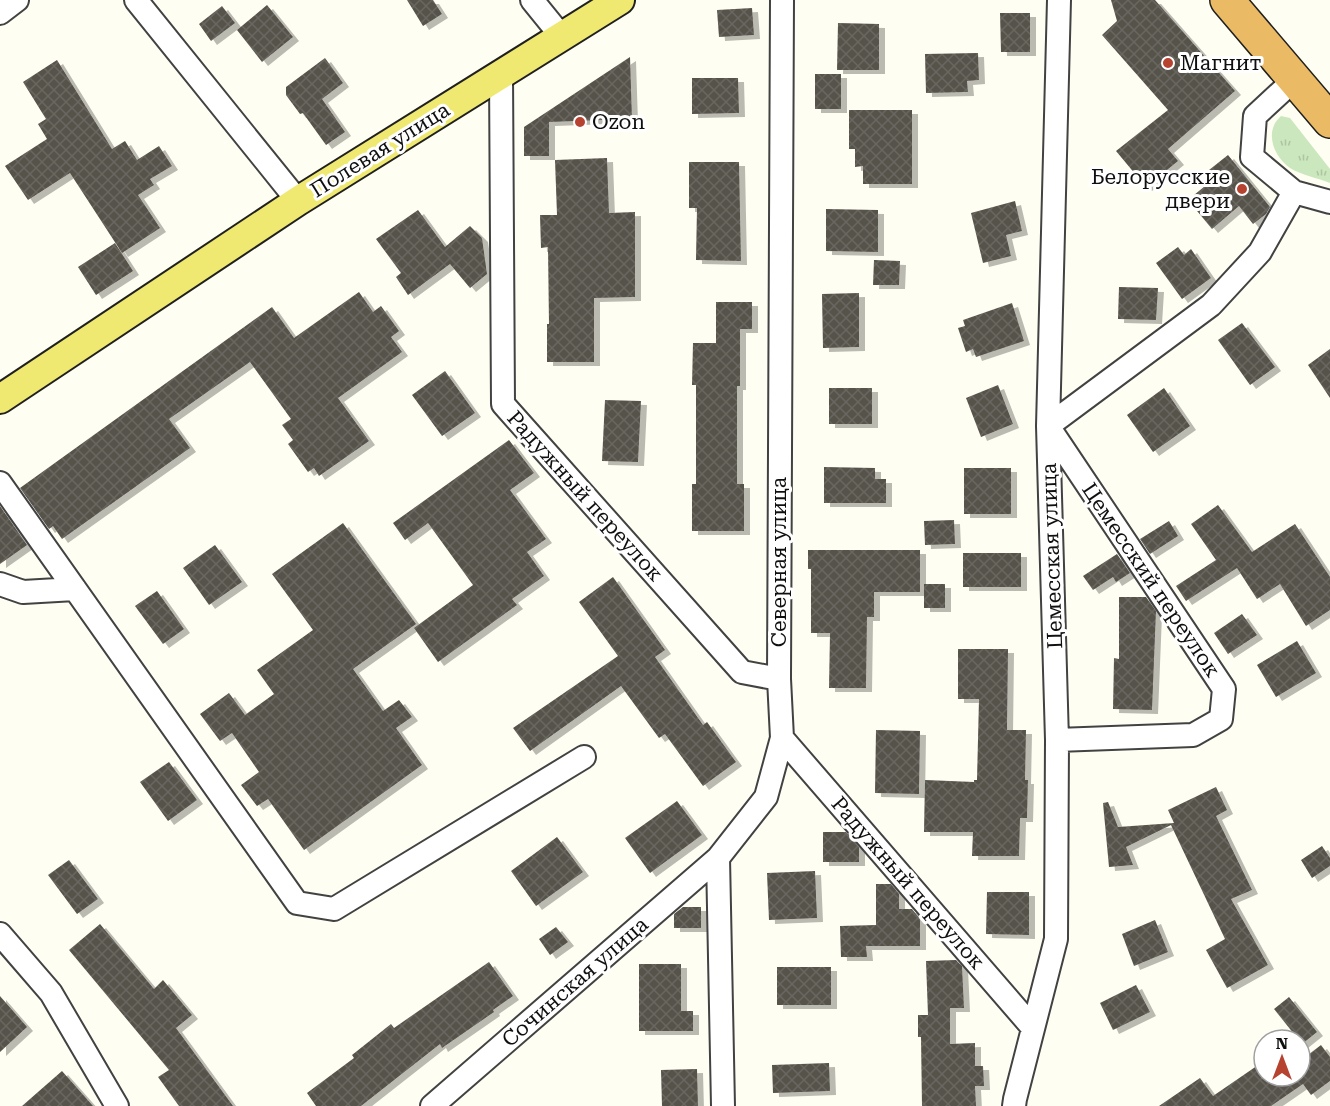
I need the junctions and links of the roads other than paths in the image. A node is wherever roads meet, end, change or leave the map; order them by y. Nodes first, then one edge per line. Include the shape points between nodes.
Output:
1 (18, 0) edge
2 (136, 0) edge
3 (532, 0) edge
4 (620, 0) edge
5 (782, 0) edge
6 (1059, 0) edge
7 (1227, 0) edge
8 (0, 13) edge
9 (562, 36) junction
10 (501, 74) junction
11 (1294, 80) junction
12 (1330, 121) edge
13 (1294, 192) junction
14 (298, 201) junction
15 (1330, 202) edge
16 (0, 399) edge
17 (1048, 426) junction
18 (0, 483) edge
19 (0, 584) edge
20 (75, 589) junction
21 (778, 679) junction
22 (782, 738) junction
23 (1058, 740) junction
24 (584, 757) dead end
25 (718, 858) junction
26 (0, 934) edge
27 (1033, 1028) junction
28 (436, 1105) edge
29 (117, 1106) edge
30 (723, 1106) edge
31 (1014, 1106) edge

1 - 8 street
2 - 14 street, Полевая улица
3 - 9 street
4 - 9 main road, Полевая улица
5 - 21 street, Северная улица
6 - 17 street, Цемесская улица
7 - 11 highway
9 - 10 main road, Полевая улица
10 - 14 main road, Полевая улица
10 - 21 street, Радужный переулок via 503,404 742,672
11 - 12 highway
11 - 13 street via 1256,116 1251,157
13 - 15 street
13 - 17 street via 1260,252 1211,305
14 - 16 main road
17 - 23 street, Цемесская улица
17 - 23 street, Цемесский переулок via 1224,688 1221,719 1192,735
18 - 20 street
19 - 20 street via 23,592
20 - 24 street via 297,903 334,909
21 - 22 street, Северная улица
22 - 25 street, Северная улица via 766,797
22 - 27 street, Радужный переулок
23 - 27 street, Цемесская улица via 1056,939
25 - 28 street, Сочинская улица
25 - 30 street
26 - 29 street via 51,993
27 - 31 street, Цемесская улица

